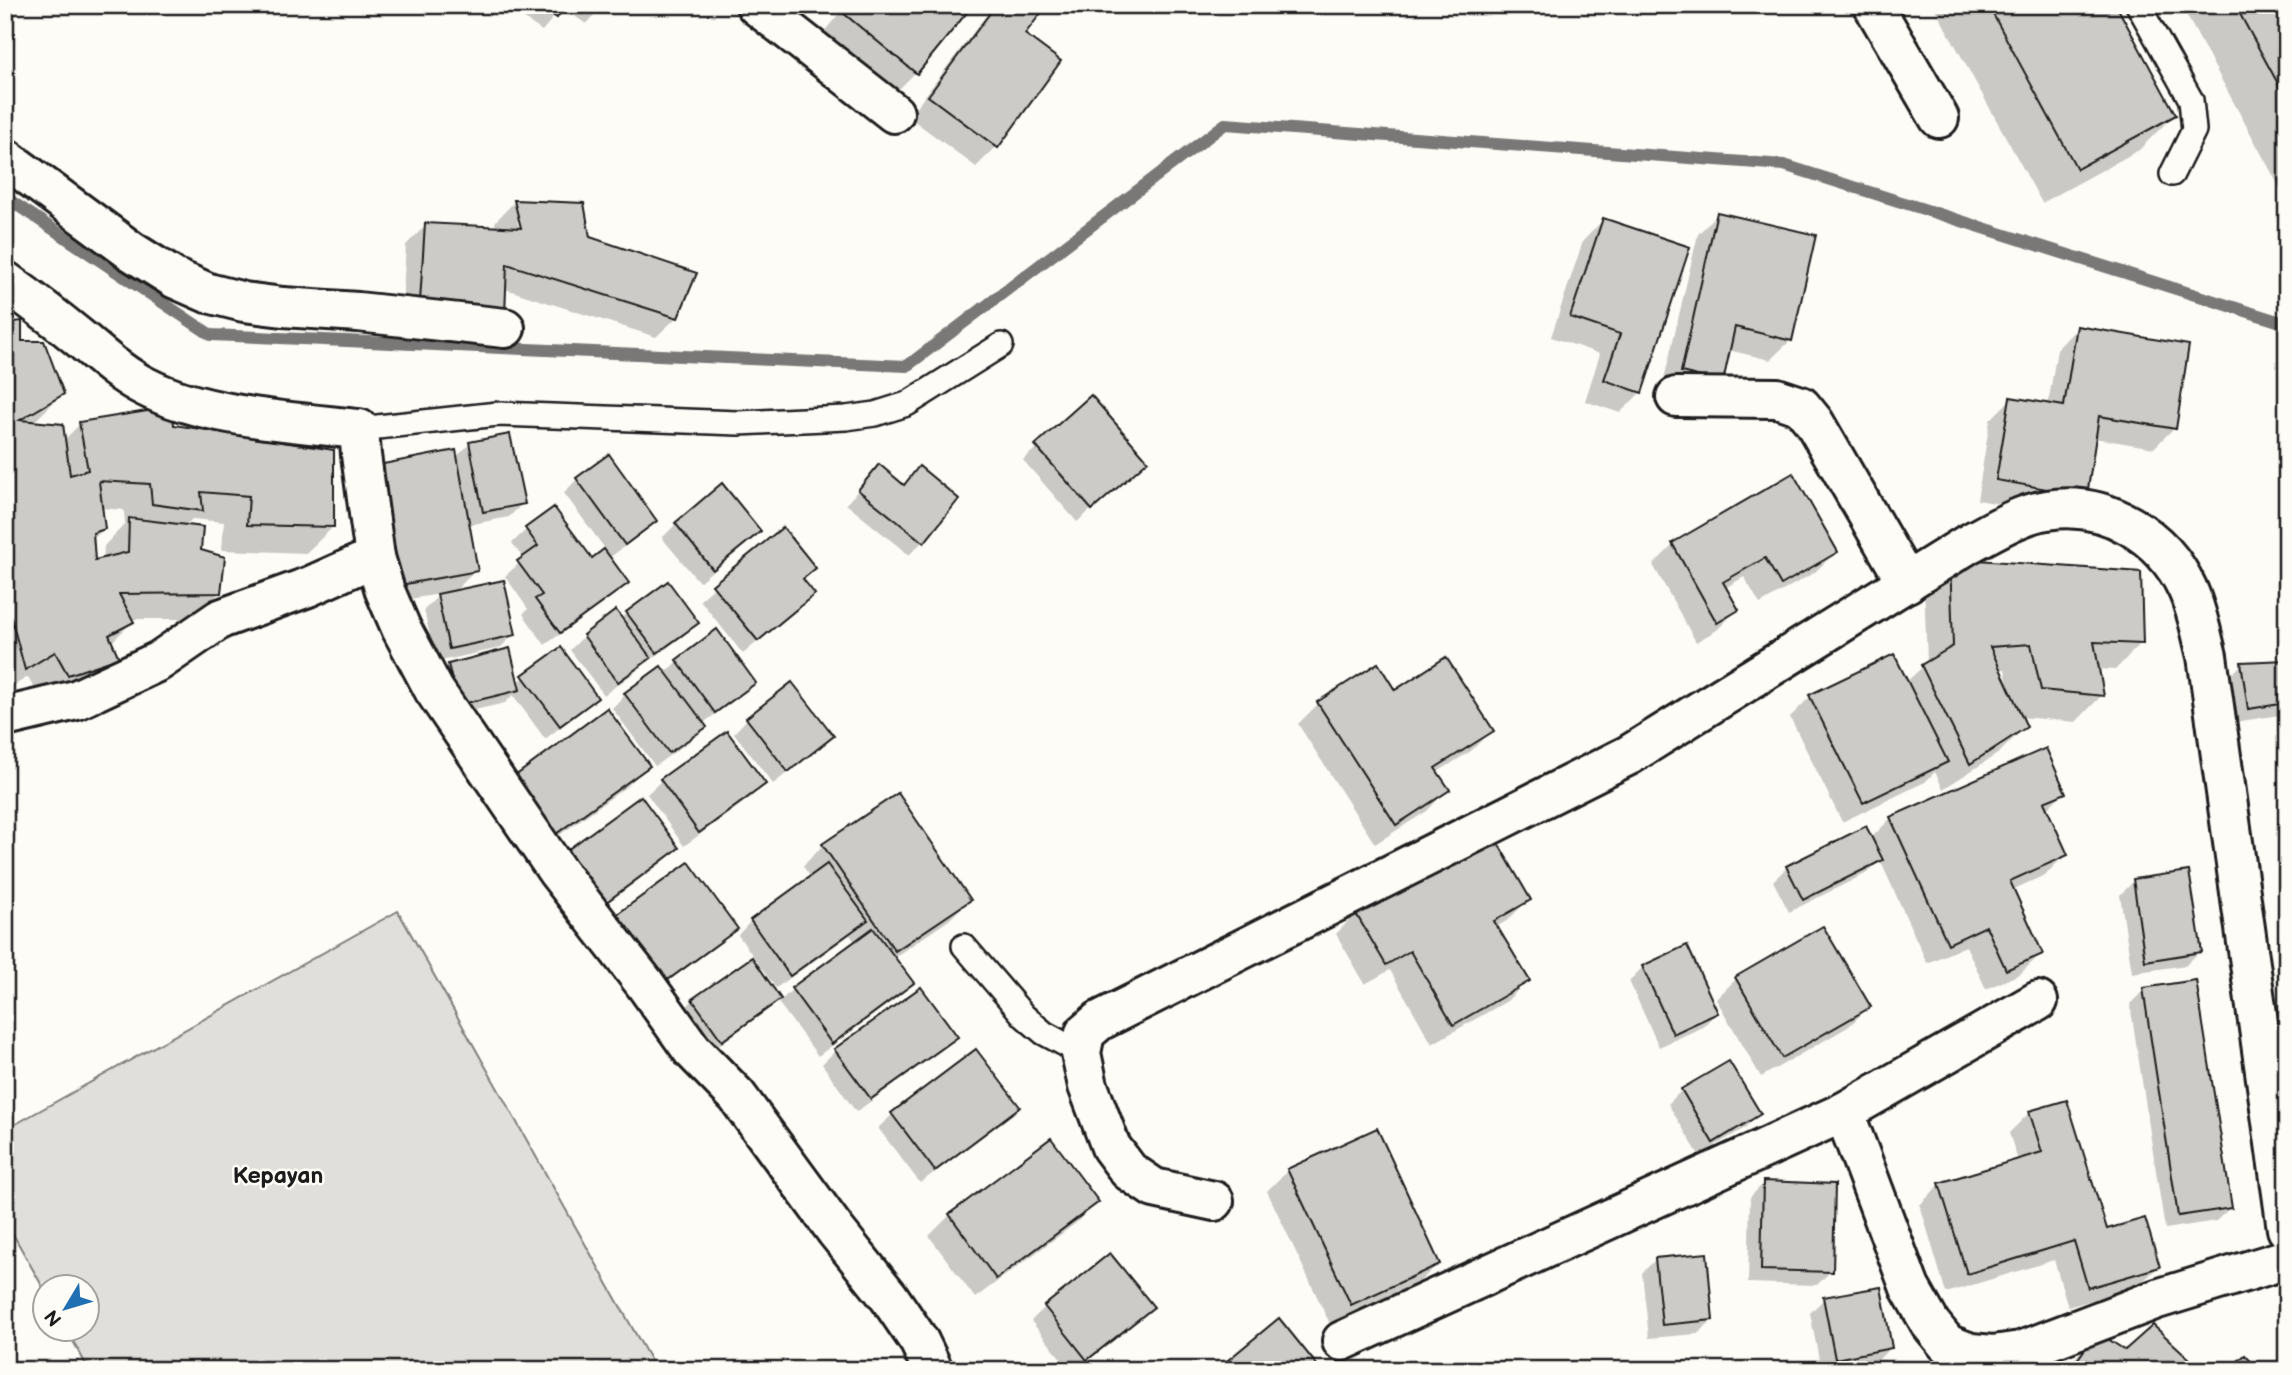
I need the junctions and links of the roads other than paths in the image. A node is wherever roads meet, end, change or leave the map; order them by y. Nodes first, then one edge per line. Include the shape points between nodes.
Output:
1 (756, 5) edge
2 (1873, 5) edge
3 (2138, 5) edge
4 (894, 113) dead end
5 (1939, 117) dead end
6 (5, 158) edge
7 (2172, 174) dead end
8 (5, 281) edge
9 (505, 328) dead end
10 (1000, 345) dead end
11 (1676, 397) dead end
12 (359, 429) junction
13 (375, 557) junction
14 (1907, 583) junction
15 (5, 717) edge
16 (964, 946) dead end
17 (2038, 1001) dead end
18 (1081, 1053) junction
19 (1844, 1112) junction
20 (1214, 1201) dead end
21 (2287, 1229) edge
22 (2287, 1259) edge
23 (1342, 1341) dead end
24 (2019, 1360) edge
25 (933, 1370) edge

1 - 4 street
2 - 5 street
3 - 7 lane via 2191,100 2194,130
6 - 9 street via 131,251 208,293 283,307
8 - 12 street via 145,387 245,415
10 - 12 lane via 908,404 856,417 738,423 498,414
11 - 14 street via 1777,398 1801,406
12 - 13 street
13 - 15 street via 220,619 159,661 76,700
13 - 25 street via 401,628 433,690 557,872 692,1050 737,1096 889,1297
14 - 18 street via 1629,755 1099,1021 1085,1032
14 - 21 street via 2008,523 2047,510 2084,509 2120,519 2157,544 2187,589 2207,656
16 - 18 lane via 1024,1016
17 - 19 street
18 - 20 street via 1111,1147 1129,1171 1154,1188
19 - 23 street
19 - 24 street via 1910,1289 1930,1323 1947,1344 1971,1353
22 - 24 street via 2157,1299

